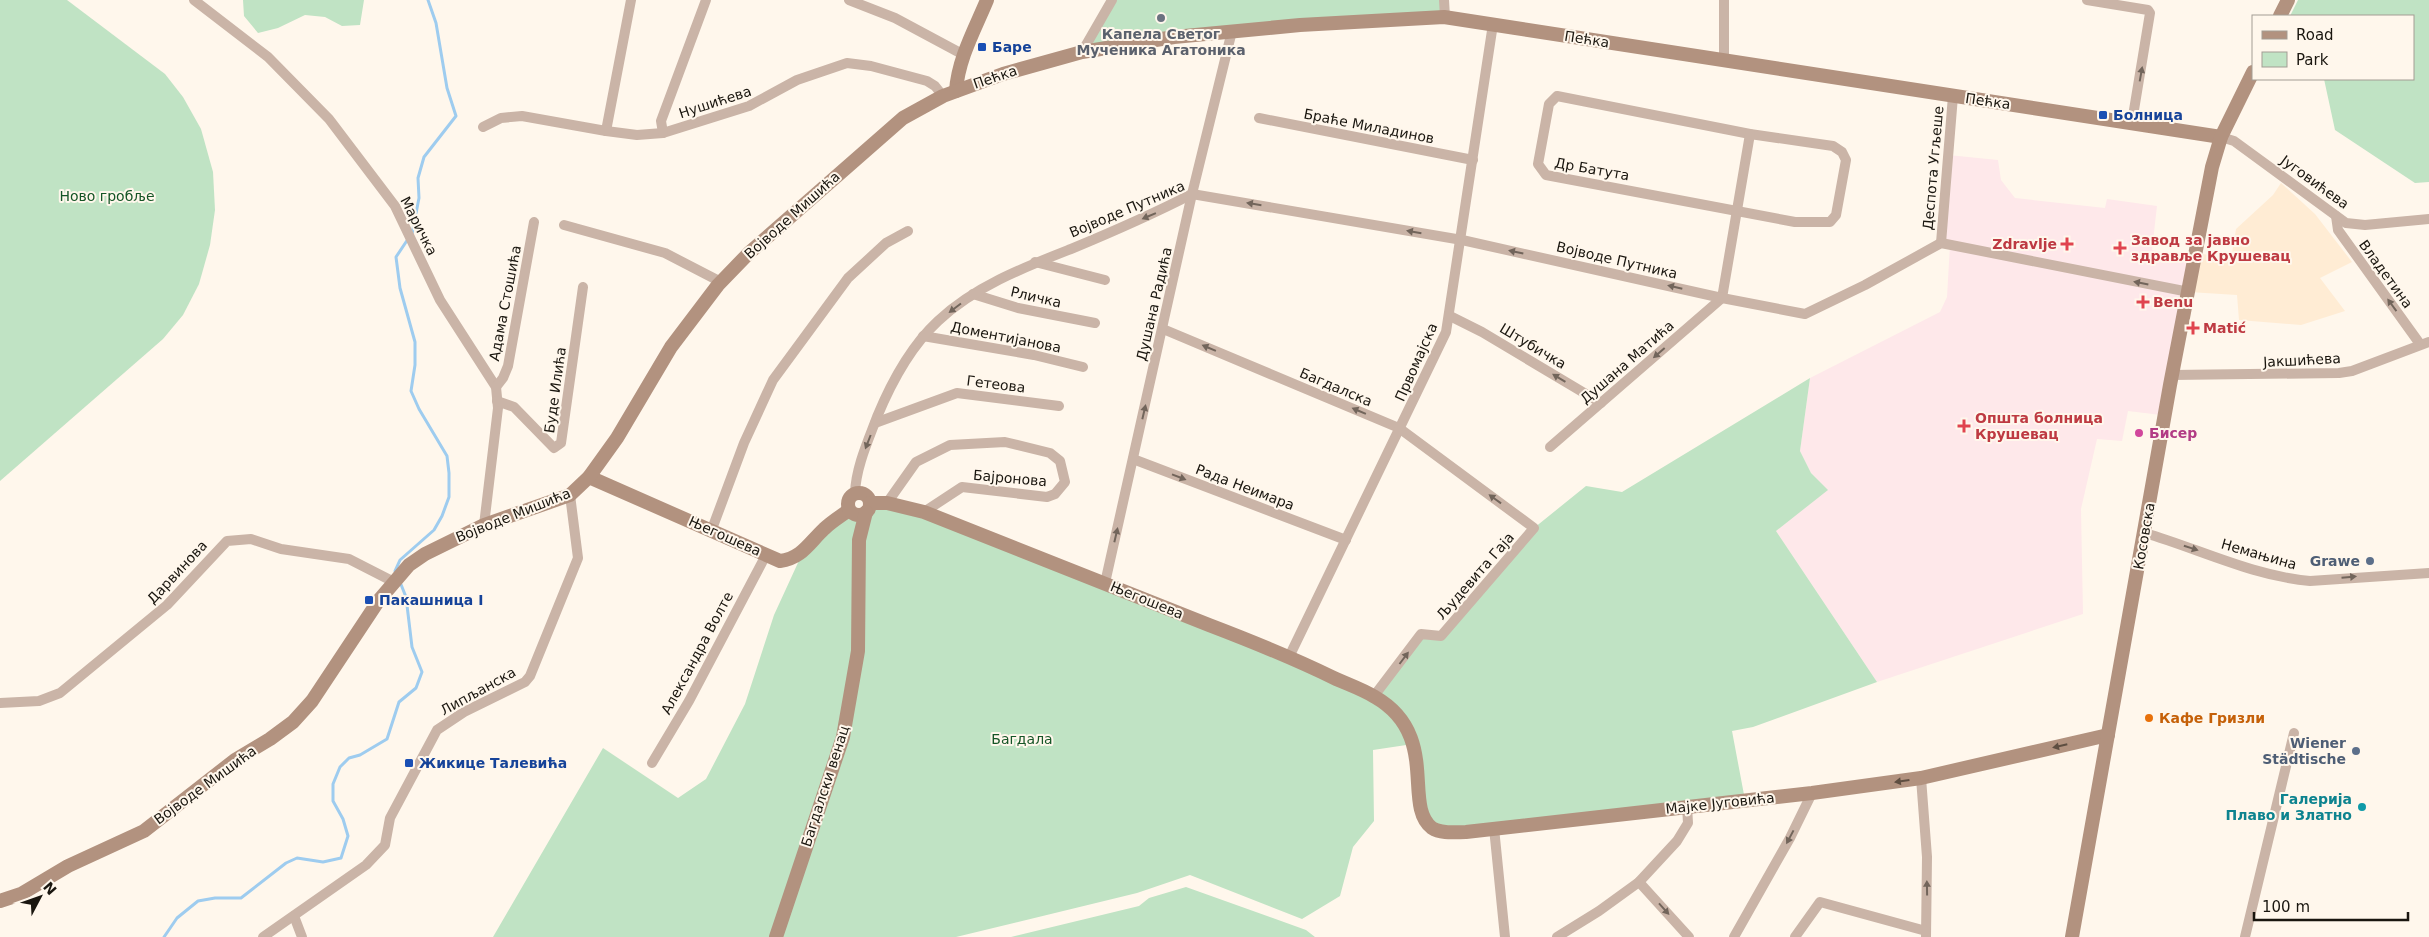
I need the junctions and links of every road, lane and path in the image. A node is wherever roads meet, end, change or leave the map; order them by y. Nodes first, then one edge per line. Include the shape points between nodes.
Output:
1 (194, 0) edge
2 (631, 0) edge
3 (706, 0) edge
4 (849, 0) edge
5 (987, 0) edge
6 (1112, 0) edge
7 (1444, 0) edge
8 (1724, 0) edge
9 (2088, 0) edge
10 (2288, 0) edge
11 (2280, 15) edge
12 (1445, 17) junction
13 (1493, 24) junction
14 (1232, 31) junction
15 (1082, 52) junction
16 (964, 55) junction
17 (1724, 61) junction
18 (2252, 74) edge
19 (949, 94) junction
20 (1953, 96) junction
21 (1259, 118) dead end
22 (2132, 122) junction
23 (483, 127) dead end
24 (606, 131) junction
25 (663, 133) junction
26 (1750, 134) junction
27 (2221, 137) junction
28 (1473, 160) junction
29 (1192, 194) junction
30 (1736, 210) junction
31 (2336, 216) junction
32 (2429, 220) edge
33 (534, 222) dead end
34 (564, 225) dead end
35 (908, 231) dead end
36 (1462, 240) junction
37 (1941, 243) junction
38 (1034, 262) junction
39 (1105, 280) dead end
40 (721, 282) junction
41 (583, 287) dead end
42 (2189, 292) junction
43 (973, 294) junction
44 (1722, 298) junction
45 (1450, 316) junction
46 (1095, 323) dead end
47 (1163, 329) junction
48 (923, 336) junction
49 (2425, 343) edge
50 (1083, 367) dead end
51 (2172, 375) junction
52 (496, 387) junction
53 (497, 401) junction
54 (1601, 403) junction
55 (1059, 406) dead end
56 (875, 423) junction
57 (1399, 428) junction
58 (1550, 447) dead end
59 (1133, 459) junction
60 (589, 477) junction
61 (855, 493) junction
62 (570, 495) junction
63 (887, 503) junction
64 (868, 508) junction
65 (850, 510) junction
66 (924, 512) junction
67 (484, 525) junction
68 (1534, 528) joint
69 (712, 529) junction
70 (2145, 533) junction
71 (1346, 540) junction
72 (766, 554) junction
73 (2429, 573) edge
74 (1105, 583) junction
75 (391, 585) junction
76 (1289, 657) junction
77 (1374, 696) junction
78 (0, 703) edge
79 (1409, 729) joint
80 (2294, 733) dead end
81 (2108, 736) junction
82 (652, 763) dead end
83 (1921, 778) junction
84 (1812, 793) junction
85 (1686, 806) junction
86 (1494, 828) junction
87 (1639, 882) junction
88 (0, 901) edge
89 (294, 916) junction
90 (1926, 934) edge
91 (263, 937) edge
92 (302, 937) edge
93 (776, 937) edge
94 (1505, 937) edge
95 (1557, 937) edge
96 (1690, 937) edge
97 (1734, 937) edge
98 (1795, 937) edge
99 (2072, 937) edge
100 (2244, 937) edge

1 - 52 street, Маричка via 268,57 329,119 395,206 440,300
2 - 24 street
3 - 25 street via 661,121
4 - 16 street via 895,18
5 - 16 street
6 - 15 street
7 - 12 street
8 - 17 street
22 -> 9 street via 2150,13 2148,10
10 - 11 street
12 - 13 street, Пећка
12 - 14 street, Пећка
13 - 17 street, Пећка
13 - 28 street, Првомајска
14 - 15 street, Пећка
14 - 29 street, Душана Радића
15 - 19 street, Пећка via 1003,74
16 - 19 street
17 - 20 street, Пећка
18 - 27 street, Косовска
19 - 25 street, Нушићева via 927,81 847,63 797,80 749,106
19 - 40 street, Војводе Мишића via 887,130 748,253
20 - 22 street, Пећка
20 - 37 street, Деспота Угљеше
21 - 28 street, Браће Миладинов
22 - 27 street, Пећка
23 - 24 street, Нушићева via 501,118 522,116
24 - 25 street, Нушићева via 637,135
26 - 30 street
26 - 30 street, Др Батута via 1833,146 1842,152 1846,160 1843,186 1836,214 1830,222 1795,222
26 - 30 street, Др Батута via 1563,96 1552,99 1549,104 1538,164 1546,175
27 - 31 street, Југовићева via 2234,141
27 - 42 street, Косовска via 2212,167
28 - 36 street, Првомајска
36 -> 29 street, Војводе Путника
29 -> 38 street, Војводе Путника
29 - 47 street, Душана Радића
30 - 44 street
31 - 32 street, Југовићева via 2358,225
49 -> 31 street, Владетина via 2338,230
33 - 52 street, Адама Стошића via 508,366
34 - 40 street via 664,253
35 - 69 street via 886,244 848,278 773,380 744,443
44 -> 36 street, Војводе Путника
36 - 45 street, Првомајска
42 -> 37 street
37 - 44 street, Војводе Путника via 1806,314
38 - 39 street
38 - 43 street, Војводе Путника
40 - 60 street, Војводе Мишића via 671,347 617,438
41 - 53 street, Буде Илића via 561,443 554,448 514,407
42 - 51 street, Косовска
43 - 46 street, Рличка via 1018,308
43 -> 48 street, Војводе Путника
44 -> 54 street, Душана Матића
54 -> 45 street, Штубичка
45 - 57 street, Првомајска via 1435,358
57 -> 47 street, Багдалска
59 -> 47 street, Душана Радића
48 - 50 street, Доментијанова
48 - 56 street, Војводе Путника via 888,393
49 - 51 street, Јакшићева via 2339,373
51 - 70 street, Косовска
52 - 53 street, Маричка
53 - 67 street, Маричка
54 - 58 street, Душана Матића
55 - 56 street, Гетеова via 957,393
56 -> 61 street, Војводе Путника via 858,468
68 -> 57 street, Багдалска
57 - 71 street, Првомајска
59 -> 71 street, Рада Неимара
74 -> 59 street, Душана Радића
60 - 62 street, Војводе Мишића
60 - 69 street, Његошева
61 - 64 street via 864,494
61 - 65 street via 848,500
62 - 67 street, Војводе Мишића
62 - 89 street, Липљанска via 578,558 530,676 525,682 464,712 437,730 390,818 385,845 366,865
63 - 64 street, Његошева
63 - 66 street, Његошева
63 - 66 street, Бајронова via 916,462 950,445 1005,442 1050,453 1060,461 1065,482 1055,494 1047,497 962,487
64 - 65 street via 855,514
64 - 93 street, Багдалски венац via 859,540 858,651 843,737
65 - 72 street, Његошева via 826,527 802,554 780,561
66 - 74 street, Његошева
67 - 75 street, Војводе Мишића via 426,554 409,565
77 -> 68 street, Људевита Гаја via 1422,634 1441,636
69 - 72 street, Његошева
70 -> 73 street, Немањина via 2296,580
70 - 81 street, Косовска
71 - 76 street, Првомајска
72 - 82 street, Александра Волте via 689,701
74 - 76 street, Његошева
75 - 78 street, Дарвинова via 349,559 282,548 251,539 227,541 167,605 60,693 39,702
75 - 88 street, Војводе Мишића via 312,701 293,722 235,760 144,831 68,866 21,894
76 - 77 street, Његошева
77 - 79 street, Његошева via 1398,715
79 - 86 street, Мајке Југовића via 1416,752 1425,821 1434,829 1449,832
80 - 100 street
81 -> 83 street, Мајке Југовића
81 - 99 street, Косовска
83 -> 84 street, Мајке Југовића
90 -> 83 street via 1927,857
84 - 85 street, Мајке Југовића
84 -> 97 street
85 - 86 street, Мајке Југовића
85 - 87 street via 1688,823 1681,835
86 - 94 street
87 - 95 street
87 -> 96 street
89 - 91 street, Липљанска
89 - 92 street
90 - 98 street via 1820,902

